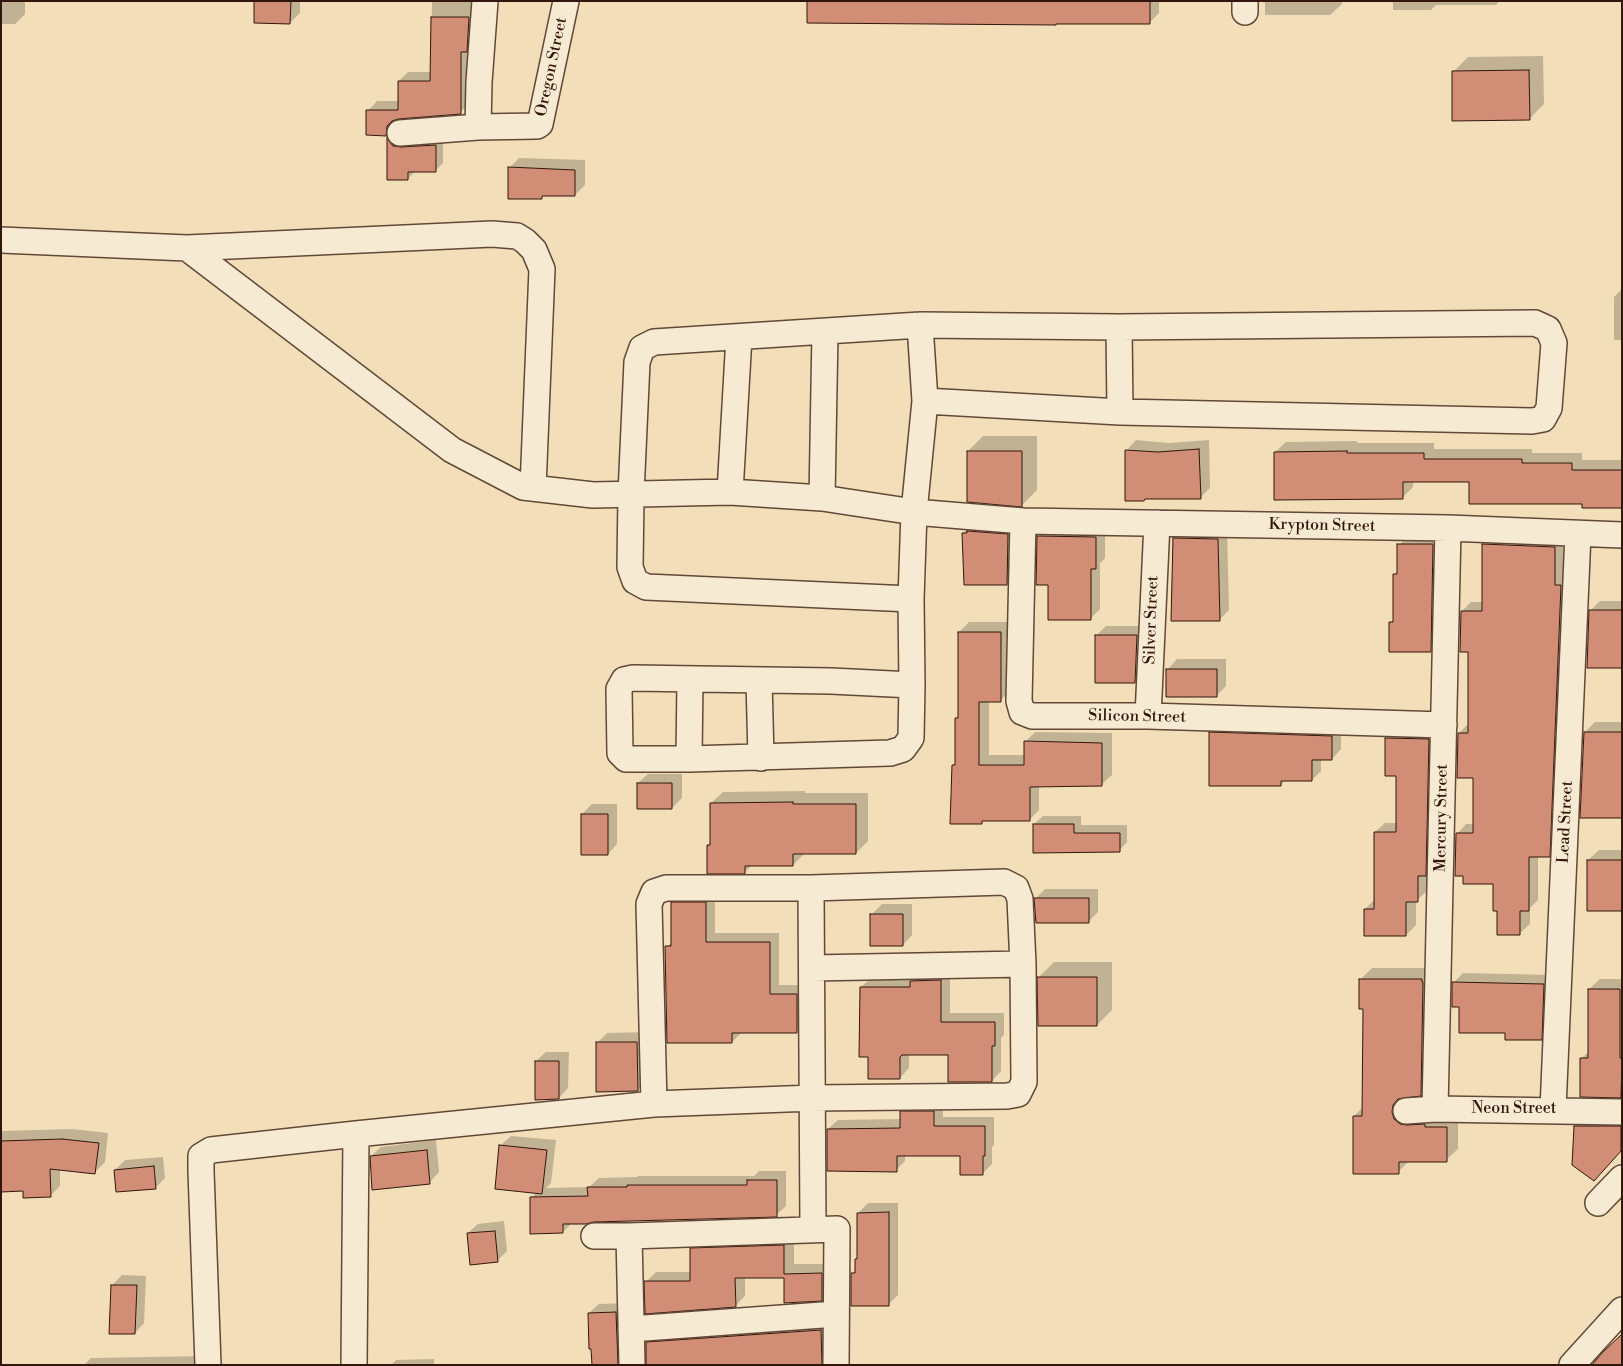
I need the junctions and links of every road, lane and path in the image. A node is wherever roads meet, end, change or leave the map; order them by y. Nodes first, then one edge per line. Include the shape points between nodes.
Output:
1 (485, 1) edge
2 (566, 1) edge
3 (478, 127) junction
4 (400, 133) dead end
5 (1, 240) edge
6 (187, 248) junction
7 (920, 325) junction
8 (1119, 327) junction
9 (825, 332) junction
10 (739, 337) junction
11 (924, 401) junction
12 (1120, 412) junction
13 (533, 488) junction
14 (730, 492) junction
15 (631, 494) junction
16 (822, 498) junction
17 (914, 512) junction
18 (1023, 521) junction
19 (1156, 523) junction
20 (1448, 528) junction
21 (1578, 534) junction
22 (1622, 536) edge
23 (910, 598) junction
24 (690, 680) junction
25 (760, 680) junction
26 (912, 685) junction
27 (1148, 716) junction
28 (1444, 725) junction
29 (761, 758) junction
30 (689, 759) junction
31 (811, 888) junction
32 (1023, 964) junction
33 (812, 968) junction
34 (813, 1098) junction
35 (654, 1104) junction
36 (1435, 1109) junction
37 (1553, 1110) junction
38 (1406, 1111) dead end
39 (1622, 1112) edge
40 (356, 1134) junction
41 (1622, 1178) edge
42 (1598, 1203) dead end
43 (813, 1229) junction
44 (594, 1236) dead end
45 (629, 1236) junction
46 (1622, 1310) edge
47 (836, 1314) junction
48 (631, 1328) junction
49 (208, 1365) edge
50 (354, 1365) edge
51 (632, 1365) edge
52 (836, 1365) edge
53 (1572, 1365) edge

1 - 3 street
2 - 3 street, Oregon Street via 540,124
3 - 4 street
5 - 6 street
6 - 13 street, Krypton Street via 452,450 523,487
6 - 13 street via 492,234 517,236 525,240 534,250 542,269
7 - 8 street
7 - 9 street
7 - 11 street
8 - 12 street
8 - 12 street via 1535,323 1548,328 1554,343 1549,408 1543,419 1532,421
9 - 10 street
9 - 16 street
10 - 14 street
10 - 15 street via 654,342 642,348 637,362
11 - 12 street
11 - 17 street
13 - 15 street, Krypton Street via 593,495
14 - 15 street, Krypton Street
14 - 16 street, Krypton Street
15 - 23 street via 630,567 634,581 646,587
16 - 17 street, Krypton Street
17 - 18 street, Krypton Street
17 - 23 street
18 - 19 street, Krypton Street
18 - 27 street, Silicon Street via 1019,701 1022,712 1032,716
19 - 20 street, Krypton Street
19 - 27 street, Silver Street
20 - 21 street, Krypton Street
20 - 28 street, Mercury Street
21 - 22 street, Krypton Street
21 - 37 street, Lead Street
23 - 26 street
24 - 25 street
24 - 30 street
24 - 30 street via 633,678 624,680 619,688 620,754 626,759
25 - 26 street
25 - 29 street
26 - 29 street via 910,738 903,750
27 - 28 street, Silicon Street
28 - 36 street, Mercury Street
29 - 30 street
31 - 32 street via 1004,882 1016,888 1020,899
31 - 33 street
31 - 35 street via 666,888 654,892 649,904
32 - 33 street
32 - 34 street via 1024,1082 1018,1094
33 - 34 street
34 - 35 street
34 - 43 street
35 - 40 street
36 - 37 street, Neon Street
36 - 38 street, Neon Street
37 - 39 street, Neon Street
40 - 49 street via 211,1150 201,1156
40 - 50 street
41 - 42 street
43 - 45 street
43 - 47 street via 837,1229
44 - 45 street
45 - 48 street
46 - 53 street
47 - 48 street
47 - 52 street
48 - 51 street

